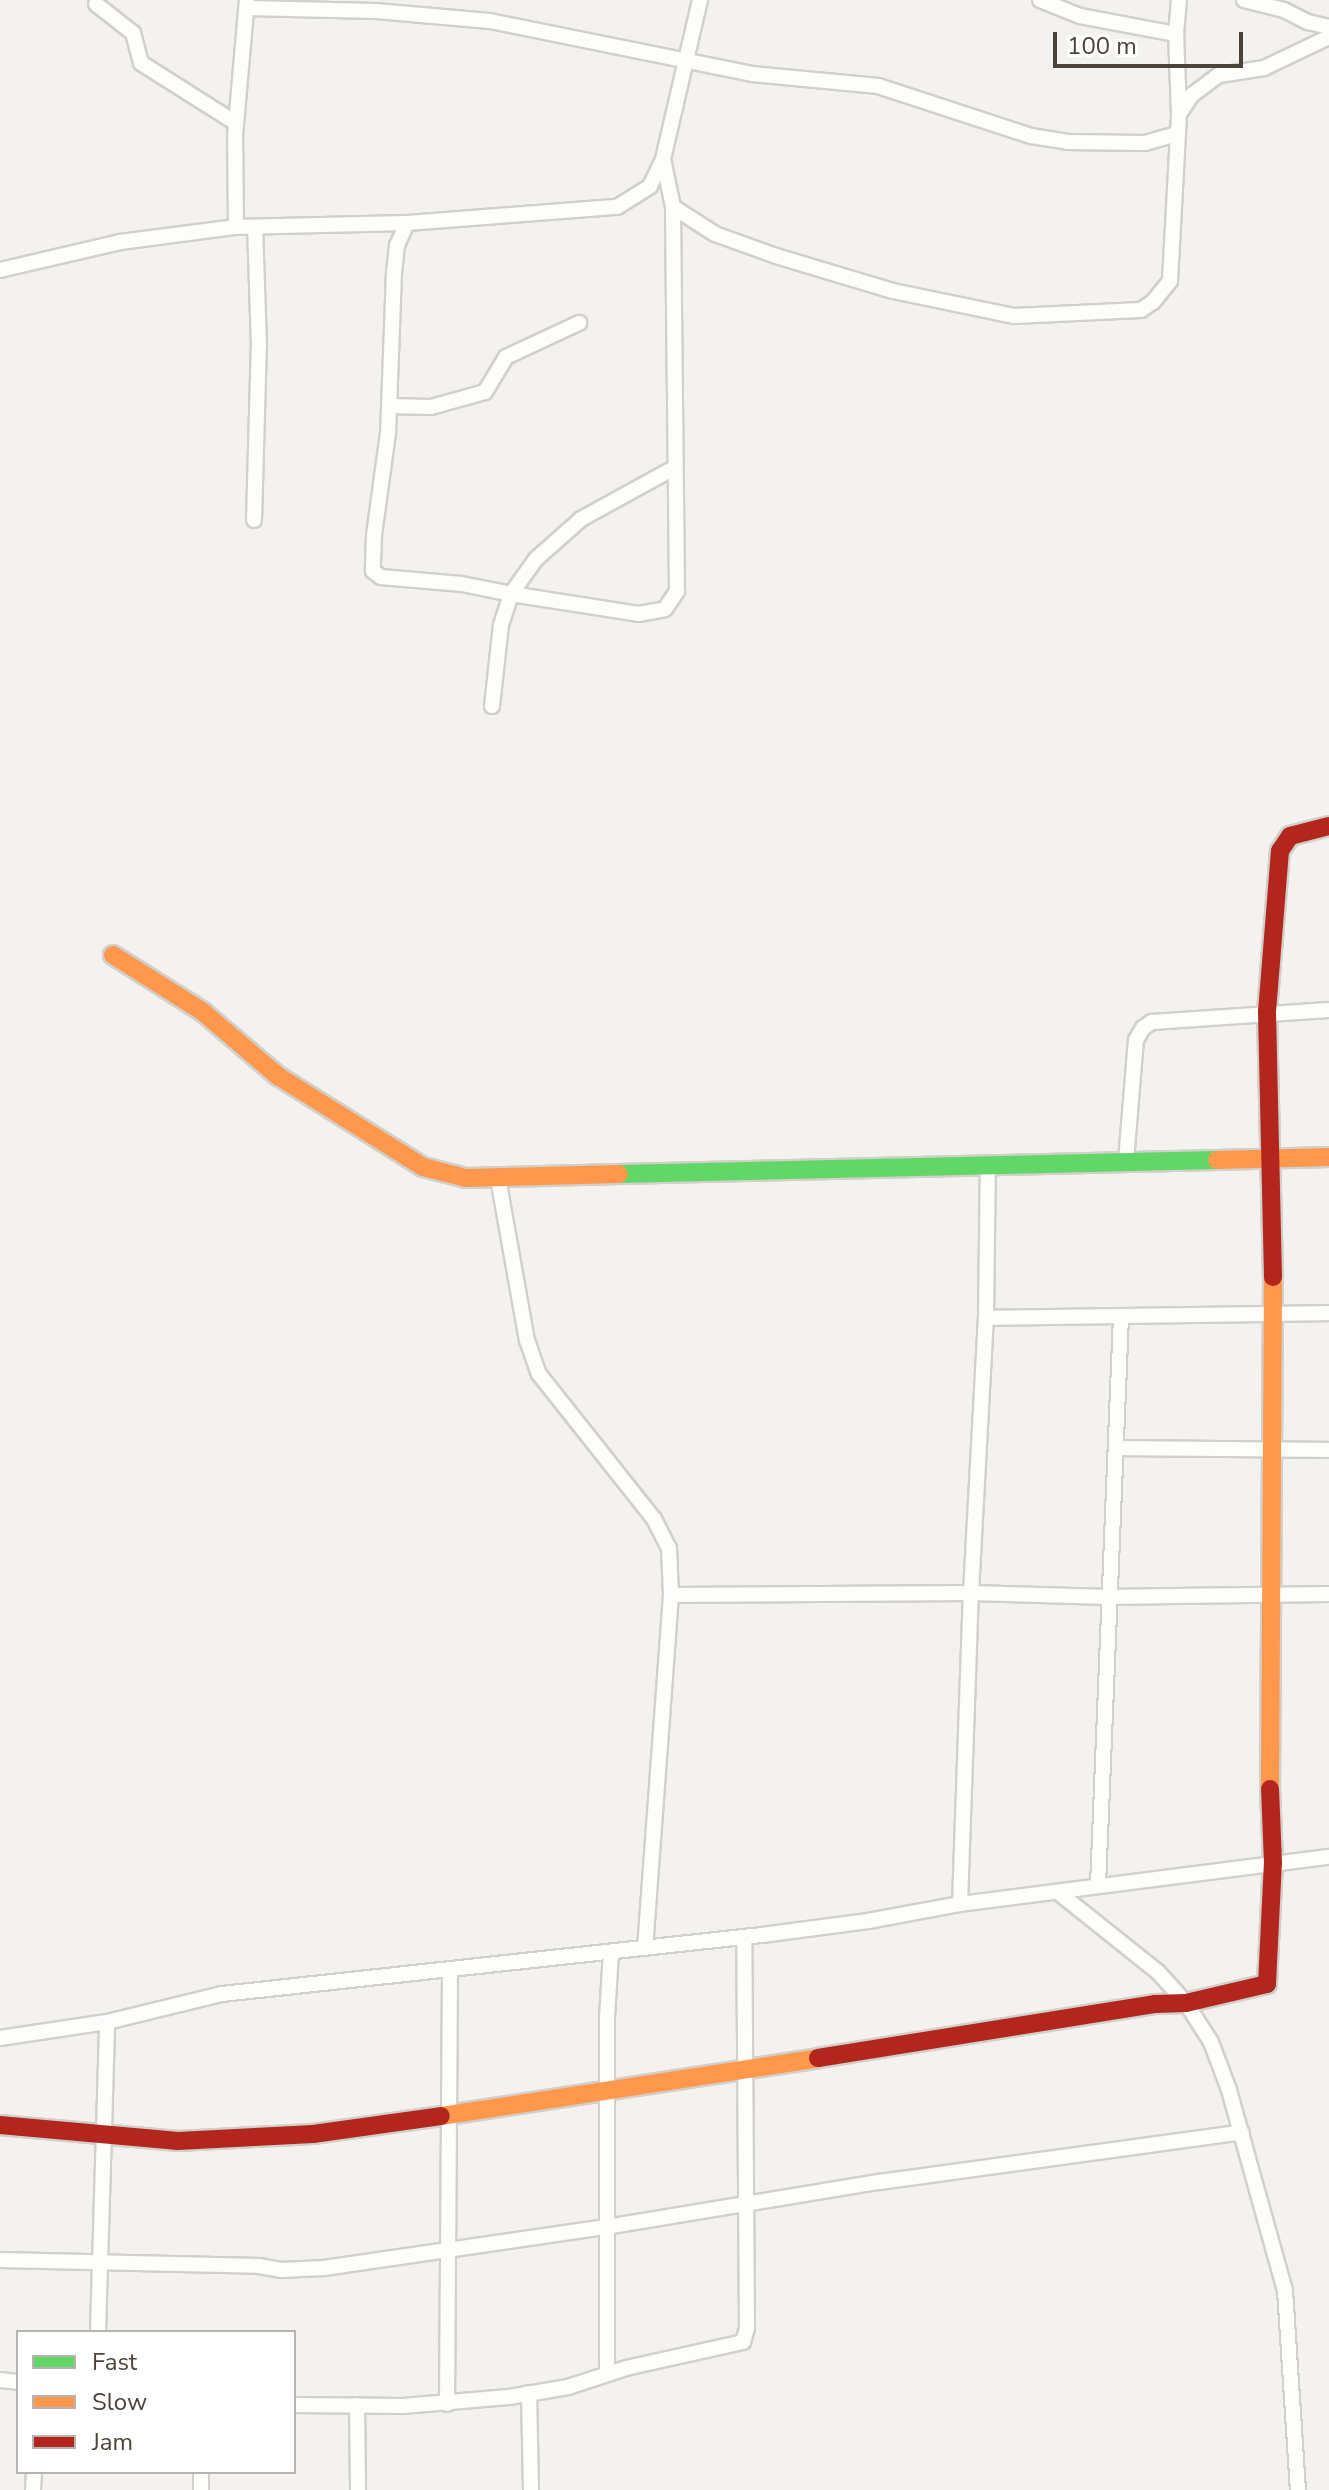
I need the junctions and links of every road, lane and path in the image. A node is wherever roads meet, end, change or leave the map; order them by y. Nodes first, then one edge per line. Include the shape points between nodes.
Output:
1 (700, 0) edge
2 (1042, 0) edge
3 (1179, 0) edge
4 (1244, 0) edge
5 (96, 4) dead end
6 (247, 4) edge
7 (377, 6) edge
8 (1329, 27) edge
9 (1176, 34) junction
10 (1329, 37) edge
11 (685, 61) junction
12 (1179, 114) junction
13 (236, 123) junction
14 (1177, 134) junction
15 (663, 159) junction
16 (673, 207) junction
17 (407, 223) junction
18 (236, 227) junction
19 (255, 227) junction
20 (0, 270) edge
21 (579, 323) dead end
22 (389, 406) junction
23 (674, 468) junction
24 (254, 520) dead end
25 (511, 594) junction
26 (492, 706) dead end
27 (1329, 826) edge
28 (113, 955) dead end
29 (1329, 1010) edge
30 (1267, 1012) junction
31 (1329, 1157) edge
32 (1126, 1161) junction
33 (1270, 1161) junction
34 (988, 1165) junction
35 (498, 1178) junction
36 (1329, 1313) edge
37 (1272, 1314) junction
38 (1121, 1316) junction
39 (986, 1318) junction
40 (1117, 1448) junction
41 (1273, 1450) junction
42 (1329, 1450) edge
43 (971, 1593) junction
44 (1273, 1594) junction
45 (1329, 1594) edge
46 (671, 1595) junction
47 (1109, 1597) junction
48 (1329, 1857) edge
49 (1273, 1863) junction
50 (1098, 1886) junction
51 (1059, 1893) junction
52 (960, 1904) junction
53 (744, 1937) junction
54 (645, 1948) junction
55 (611, 1952) junction
56 (450, 1970) junction
57 (1186, 2003) junction
58 (107, 2022) junction
59 (0, 2038) edge
60 (746, 2067) junction
61 (609, 2089) junction
62 (449, 2115) junction
63 (0, 2125) edge
64 (1242, 2132) junction
65 (102, 2137) junction
66 (744, 2205) junction
67 (606, 2227) junction
68 (448, 2251) junction
69 (0, 2260) edge
70 (99, 2263) junction
71 (98, 2330) edge
72 (607, 2374) junction
73 (529, 2393) junction
74 (447, 2404) junction
75 (296, 2405) edge
76 (357, 2405) junction
77 (358, 2490) edge
78 (531, 2490) edge
79 (1298, 2490) edge

1 - 11 street
2 - 9 street via 1080,16
3 - 9 street
4 - 8 street
5 - 13 street via 133,33 141,63
6 - 7 street
6 - 13 street
7 - 11 street via 490,21
9 - 12 street
10 - 12 street via 1264,68 1219,75 1192,95
11 - 14 street via 878,86 1031,136 1067,142 1145,143
11 - 15 street
12 - 14 street
13 - 18 street
14 - 16 street via 1170,281 1141,310 1030,317 970,309 776,256 715,234
15 - 16 street
15 - 17 street via 650,186 617,207
16 - 23 street
17 - 19 street
17 - 22 street via 397,245 394,272
18 - 19 street
18 - 20 street via 120,242
19 - 24 street via 259,346
21 - 22 street via 506,357 485,392 431,407
22 - 25 street via 373,571 381,577
23 - 25 street via 581,519 536,559
23 - 25 street via 677,591 665,609 638,614
25 - 26 street via 501,625
27 - 30 street via 1297,833 1280,851
28 - 35 street via 203,1012 278,1076 423,1167 466,1178
29 - 30 street
30 - 32 street via 1152,1022 1143,1028 1136,1040
30 - 33 street
31 - 33 street
32 - 33 street
32 - 34 street
33 - 37 street
34 - 35 street
34 - 39 street
35 - 46 street via 533,1361 664,1536
36 - 37 street
37 - 38 street
37 - 41 street
38 - 39 street
38 - 40 street
39 - 43 street
40 - 41 street
40 - 47 street
41 - 42 street
41 - 44 street
43 - 46 street
43 - 47 street
43 - 52 street
44 - 45 street
44 - 47 street
44 - 49 street
46 - 54 street
47 - 50 street
48 - 49 street
49 - 50 street
49 - 57 street via 1267,1984
50 - 51 street
51 - 52 street
51 - 57 street via 1158,1972
52 - 53 street
53 - 54 street
53 - 60 street
54 - 55 street
55 - 56 street
55 - 61 street
56 - 58 street via 222,1994
56 - 62 street
57 - 60 street
57 - 64 street via 1211,2042
58 - 59 street
58 - 65 street
60 - 61 street
60 - 66 street
61 - 62 street
61 - 67 street
62 - 65 street via 297,2135 178,2141
62 - 68 street
63 - 65 street
64 - 66 street
64 - 79 street via 1285,2290
65 - 70 street
66 - 67 street
66 - 72 street via 745,2340
67 - 68 street
67 - 72 street
68 - 70 street via 298,2270
68 - 74 street
69 - 70 street
70 - 71 street
72 - 73 street
73 - 74 street
73 - 78 street
74 - 76 street
75 - 76 street
76 - 77 street

